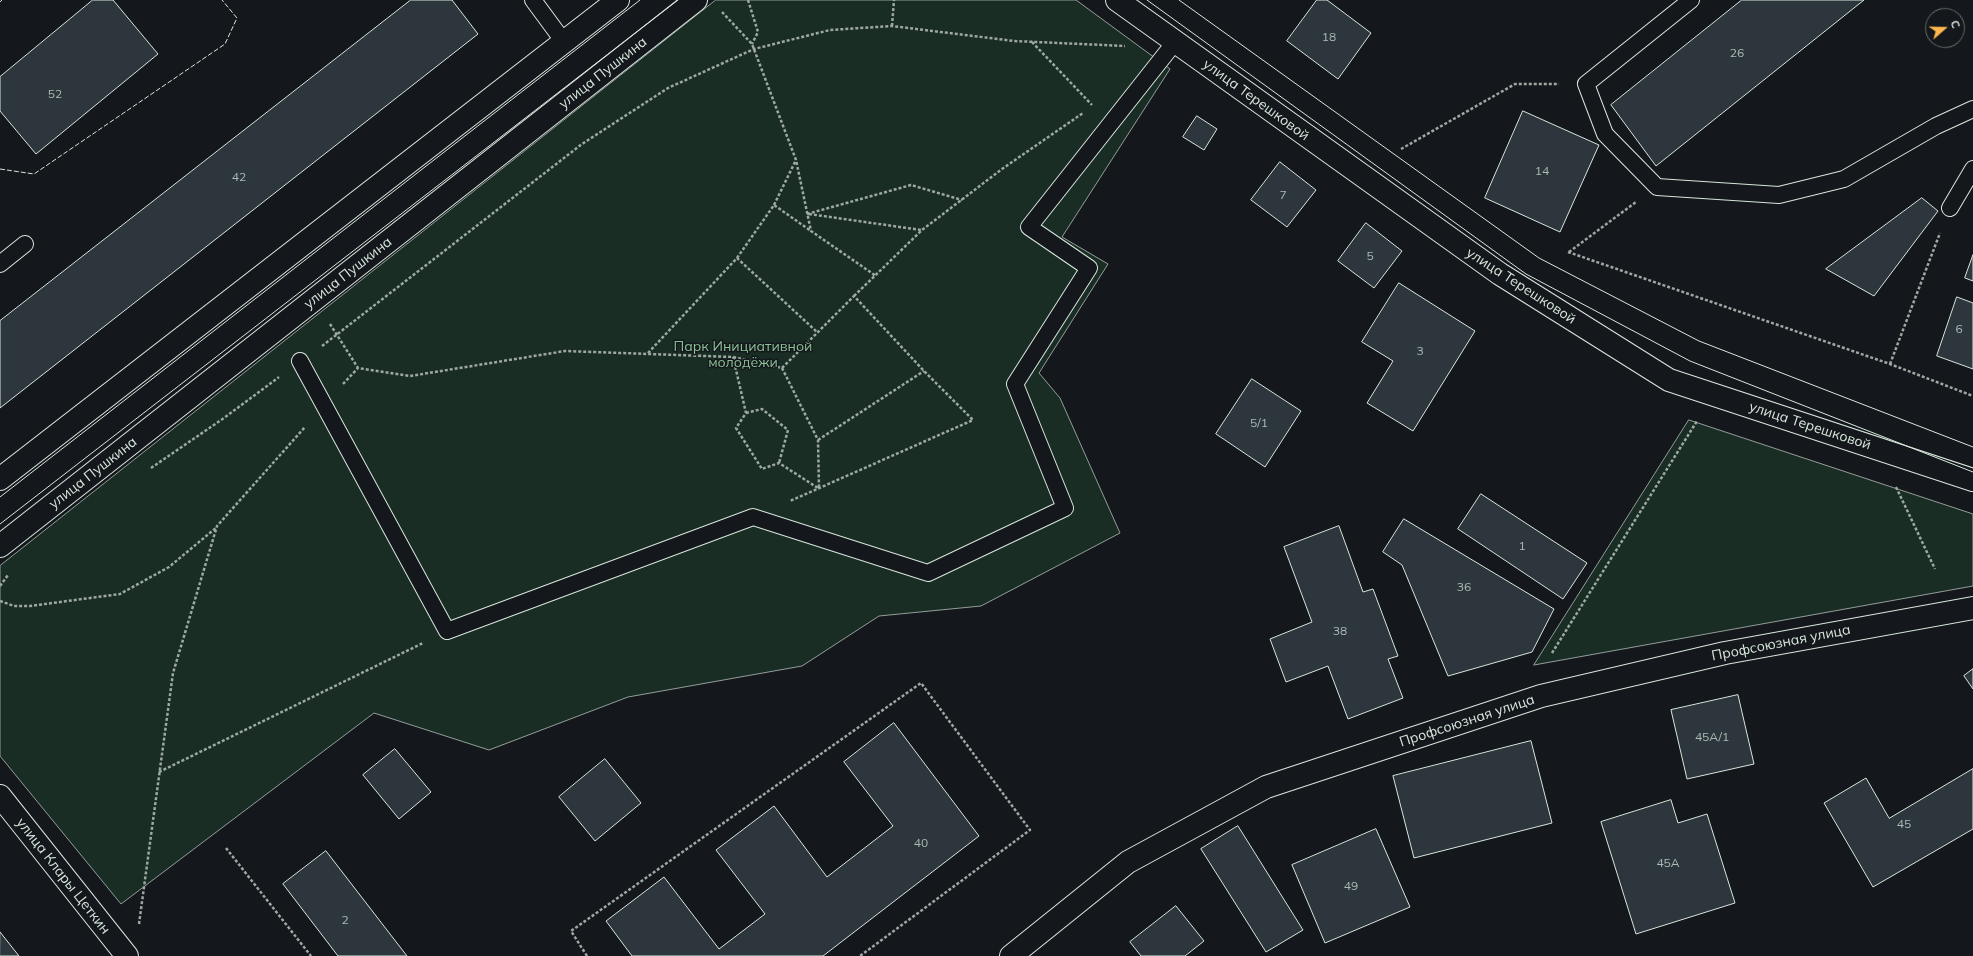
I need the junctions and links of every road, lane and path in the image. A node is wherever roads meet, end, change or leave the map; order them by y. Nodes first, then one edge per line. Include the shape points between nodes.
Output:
1 (533, 0) edge
2 (618, 0) edge
3 (696, 0) edge
4 (748, 0) edge
5 (894, 0) edge
6 (1117, 0) edge
7 (1691, 0) edge
8 (718, 8) dead end
9 (892, 26) junction
10 (564, 42) junction
11 (1032, 42) junction
12 (1175, 42) junction
13 (752, 44) junction
14 (1125, 46) dead end
15 (754, 49) junction
16 (1562, 84) dead end
17 (1973, 109) edge
18 (1086, 111) dead end
19 (1114, 119) junction
20 (1401, 149) dead end
21 (796, 160) junction
22 (1973, 168) edge
23 (1657, 187) junction
24 (962, 200) junction
25 (774, 205) junction
26 (1950, 208) joint
27 (807, 214) junction
28 (922, 230) junction
29 (811, 231) junction
30 (26, 244) dead end
31 (737, 258) junction
32 (0, 264) edge
33 (876, 276) junction
34 (854, 296) junction
35 (326, 318) dead end
36 (818, 332) junction
37 (337, 336) junction
38 (647, 354) junction
39 (733, 356) junction
40 (300, 362) joint
41 (1890, 364) junction
42 (358, 368) junction
43 (782, 368) junction
44 (924, 371) junction
45 (1973, 396) edge
46 (324, 406) junction
47 (746, 413) junction
48 (1701, 415) dead end
49 (818, 440) junction
50 (779, 463) junction
51 (0, 478) edge
52 (1973, 480) edge
53 (1894, 481) dead end
54 (819, 488) junction
55 (753, 517) junction
56 (217, 526) junction
57 (0, 546) edge
58 (1936, 570) dead end
59 (0, 601) edge
60 (1973, 608) edge
61 (447, 631) junction
62 (1552, 653) dead end
63 (159, 772) junction
64 (0, 796) edge
65 (226, 848) dead end
66 (139, 927) dead end
67 (127, 956) edge
68 (311, 956) edge
69 (587, 956) edge
70 (860, 956) edge
71 (1011, 956) edge

1 - 10 lane
2 - 10 street
3 - 57 street, улица Пушкина
4 - 13 path via 758,32
5 - 9 path
6 - 12 street, улица Терешковой
7 - 23 lane via 1586,84 1605,134
8 - 13 path
9 - 11 path
9 - 15 path via 830,30
10 - 51 street
11 - 14 path
11 - 19 path via 1092,106
12 - 19 lane
12 - 52 street, улица Терешковой via 1500,274 1669,380
13 - 15 path
15 - 21 path
15 - 37 path via 668,88 582,144
16 - 20 path via 1515,84
17 - 23 lane via 1936,126 1844,179 1779,195
18 - 24 path
19 - 55 lane via 1029,227 1089,268 1015,384 1065,508 928,573
21 - 25 path
21 - 27 path
22 - 26 lane
23 - 41 path via 1568,252
24 - 27 path via 910,185
24 - 28 path
25 - 29 path
25 - 31 path
26 - 41 path
27 - 28 path
27 - 29 path
28 - 33 path
29 - 33 path
30 - 32 lane
31 - 36 path
31 - 38 path
33 - 34 path
34 - 36 path
34 - 44 path
35 - 37 path
36 - 43 path
37 - 40 path
37 - 42 path
38 - 39 path
38 - 42 path via 565,351 410,376
39 - 43 path
39 - 47 path
40 - 46 lane
41 - 45 path
42 - 46 path
43 - 49 path
44 - 49 path
44 - 54 path via 973,420
46 - 56 path
46 - 61 lane
47 - 50 path via 762,409 788,430
47 - 50 path via 736,428 762,469
48 - 62 path
49 - 54 path
50 - 54 path
53 - 58 path
54 - 55 path
55 - 61 lane
56 - 59 path via 169,567 120,594 30,606 14,606
56 - 63 path via 173,674
60 - 71 street, Профсоюзная улица via 1725,653 1541,696 1266,787 1128,862
61 - 63 path
63 - 66 path
64 - 67 street, улица Клары Цеткин
65 - 68 path
69 - 70 path via 571,931 922,683 1030,830

